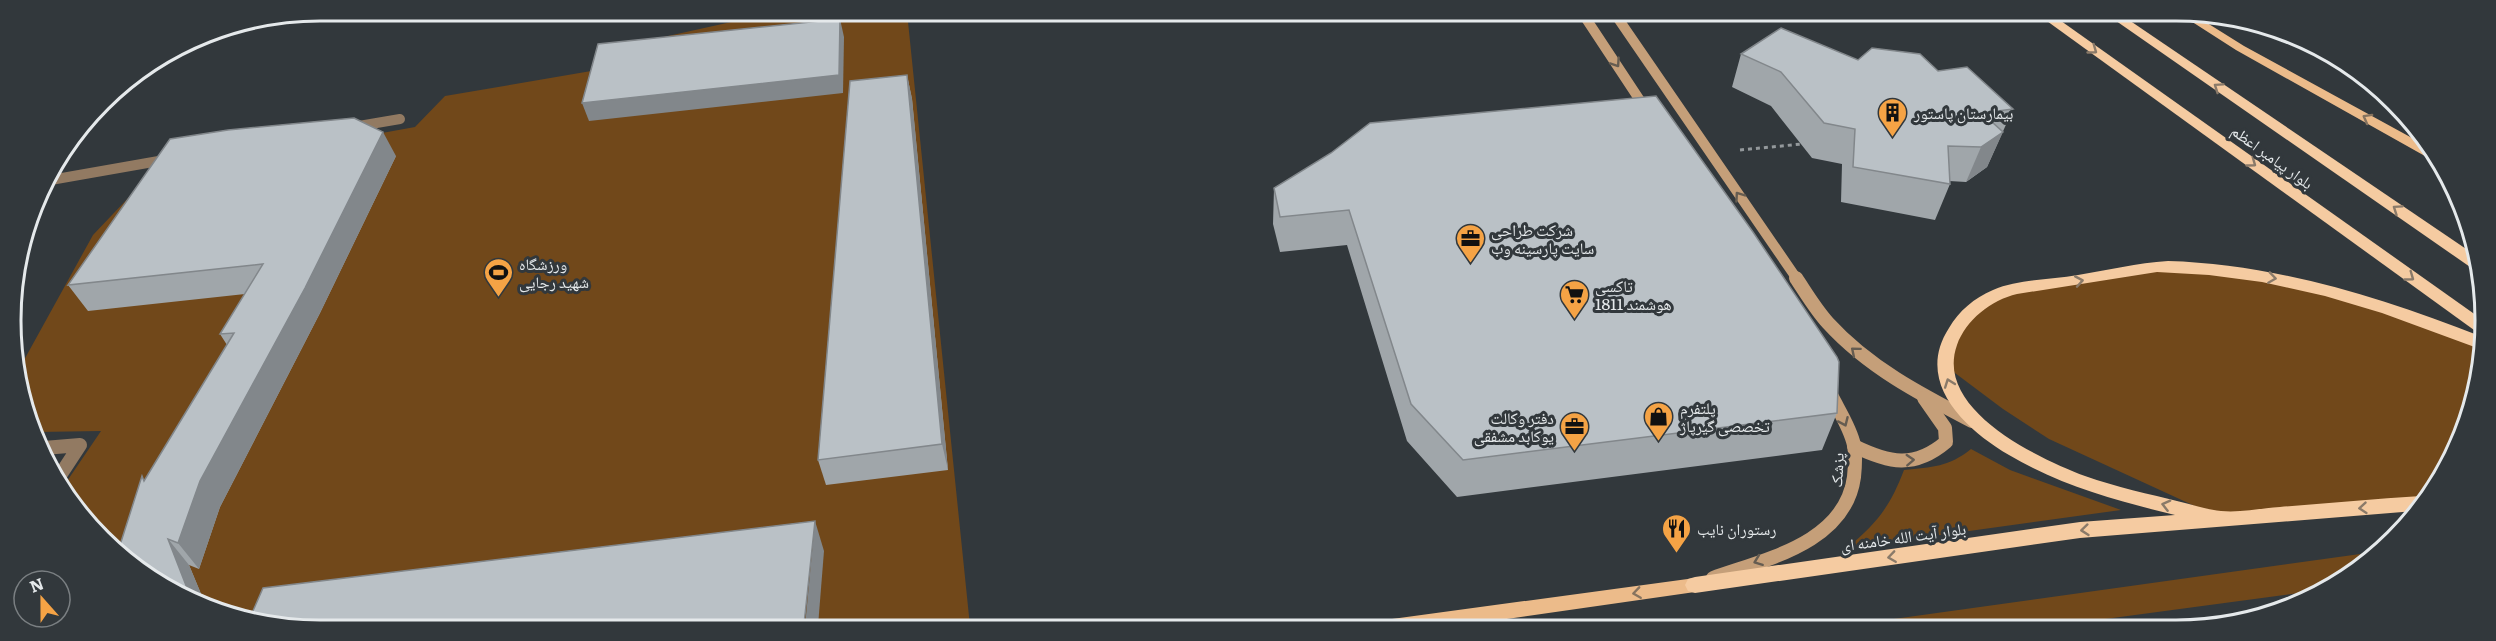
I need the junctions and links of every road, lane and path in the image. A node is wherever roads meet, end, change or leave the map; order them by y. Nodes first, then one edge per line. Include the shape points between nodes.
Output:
1 (1588, 21) edge
2 (1619, 21) edge
3 (2053, 21) edge
4 (2122, 21) edge
5 (2198, 22) edge
6 (400, 118) dead end
7 (1655, 122) edge
8 (342, 129) edge
9 (1802, 144) dead end
10 (2420, 148) edge
11 (1710, 154) junction
12 (182, 157) edge
13 (57, 179) edge
14 (2468, 257) edge
15 (2475, 322) edge
16 (2474, 340) edge
17 (1826, 384) edge
18 (1922, 395) junction
19 (1974, 422) junction
20 (1854, 446) junction
21 (50, 448) edge
22 (62, 472) edge
23 (2412, 504) edge
24 (2223, 519) junction
25 (1695, 585) junction
26 (1442, 620) edge

1 -> 7 main road
2 - 11 main road
3 -> 15 highway, بلوار پیامبر اعظم
14 -> 4 highway, بلوار پیامبر اعظم
10 -> 5 main road
6 - 8 street
9 - 11 path
18 -> 11 main road via 1870,363 1826,321
12 - 13 street
19 -> 16 highway via 1958,403 1943,364 1954,331 1974,308 2001,293 2148,268 2189,267 2288,280 2358,298
17 -> 20 main road, پزشک
18 - 19 main road
20 -> 18 main road via 1875,457 1903,462 1922,460 1937,451 1946,442 1946,428
24 -> 19 highway via 2078,481 2001,441
20 -> 25 main road, پزشک via 1851,496 1843,514 1826,530 1802,544
21 - 22 street via 80,446
23 -> 24 highway, بلوار آیت الله خامنه ای
24 -> 25 highway, بلوار آیت الله خامنه ای via 2080,531
25 -> 26 main road, بلوار آیت الله خامنه ای

